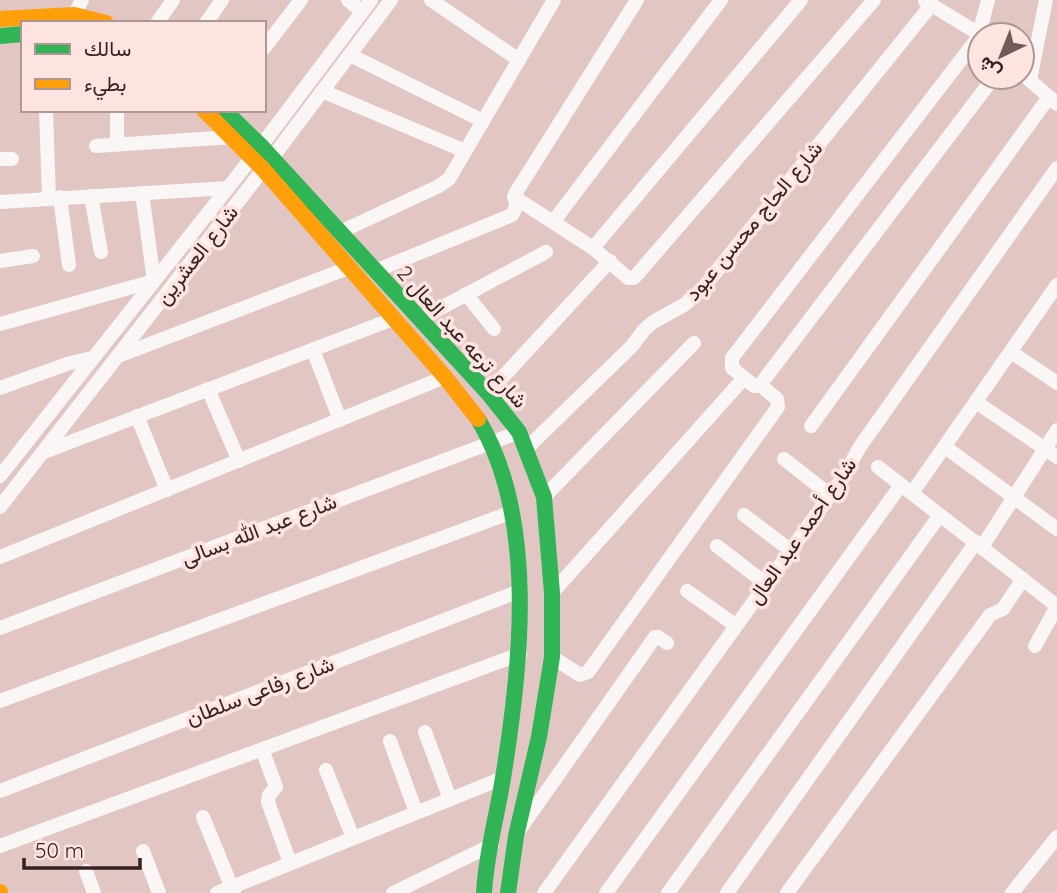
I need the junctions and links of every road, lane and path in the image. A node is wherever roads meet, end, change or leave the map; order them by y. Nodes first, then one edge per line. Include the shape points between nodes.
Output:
1 (82, 0) edge
2 (173, 0) edge
3 (222, 0) edge
4 (301, 0) edge
5 (348, 0) edge
6 (391, 0) edge
7 (431, 0) edge
8 (553, 0) edge
9 (637, 0) edge
10 (721, 0) edge
11 (801, 0) edge
12 (874, 0) edge
13 (988, 0) edge
14 (1046, 0) edge
15 (927, 2) edge
16 (367, 6) edge
17 (2, 15) edge
18 (74, 15) junction
19 (98, 21) edge
20 (158, 21) edge
21 (207, 21) edge
22 (983, 21) edge
23 (966, 26) edge
24 (21, 34) edge
25 (0, 36) edge
26 (1036, 38) edge
27 (266, 45) edge
28 (966, 53) edge
29 (350, 55) junction
30 (519, 60) junction
31 (1036, 85) edge
32 (322, 91) junction
33 (983, 91) edge
34 (1053, 101) edge
35 (46, 112) edge
36 (117, 112) edge
37 (206, 112) edge
38 (226, 112) edge
39 (483, 121) junction
40 (232, 137) junction
41 (117, 144) junction
42 (96, 146) dead end
43 (466, 151) junction
44 (262, 158) junction
45 (1057, 168) edge
46 (228, 188) junction
47 (142, 194) junction
48 (91, 196) junction
49 (55, 197) junction
50 (514, 197) junction
51 (0, 202) edge
52 (553, 222) junction
53 (340, 232) junction
54 (593, 248) junction
55 (101, 252) dead end
56 (547, 252) dead end
57 (33, 256) dead end
58 (0, 261) edge
59 (610, 261) junction
60 (69, 264) dead end
61 (348, 268) junction
62 (375, 271) junction
63 (154, 281) junction
64 (1057, 285) edge
65 (466, 294) junction
66 (393, 319) junction
67 (419, 319) junction
68 (0, 324) edge
69 (495, 329) dead end
70 (694, 342) dead end
71 (313, 350) junction
72 (1010, 352) junction
73 (119, 355) junction
74 (92, 358) junction
75 (445, 377) junction
76 (744, 378) junction
77 (1057, 383) edge
78 (760, 385) junction
79 (0, 388) edge
80 (208, 389) junction
81 (488, 393) junction
82 (976, 402) junction
83 (137, 416) junction
84 (340, 420) junction
85 (811, 426) dead end
86 (1057, 430) edge
87 (519, 432) junction
88 (492, 442) junction
89 (945, 447) junction
90 (527, 448) junction
91 (43, 452) junction
92 (1051, 453) edge
93 (784, 459) dead end
94 (239, 461) junction
95 (878, 467) dead end
96 (0, 476) edge
97 (906, 489) junction
98 (167, 490) junction
99 (830, 495) junction
100 (544, 497) junction
101 (1013, 497) junction
102 (0, 507) edge
103 (512, 512) junction
104 (744, 515) dead end
105 (940, 515) junction
106 (1057, 530) edge
107 (979, 545) junction
108 (718, 546) dead end
109 (790, 550) junction
110 (0, 557) edge
111 (1023, 579) junction
112 (766, 584) junction
113 (520, 591) junction
114 (687, 591) dead end
115 (552, 593) junction
116 (1057, 606) edge
117 (735, 625) junction
118 (0, 628) edge
119 (667, 643) dead end
120 (1035, 646) dead end
121 (520, 654) junction
122 (552, 657) junction
123 (0, 701) edge
124 (425, 732) dead end
125 (390, 741) dead end
126 (262, 749) junction
127 (327, 770) dead end
128 (503, 778) junction
129 (0, 791) edge
130 (450, 799) junction
131 (416, 812) junction
132 (203, 817) dead end
133 (516, 836) junction
134 (1057, 837) edge
135 (353, 838) junction
136 (492, 845) junction
137 (0, 846) edge
138 (143, 852) dead end
139 (290, 863) junction
140 (86, 871) dead end
141 (227, 891) edge
142 (94, 893) edge
143 (159, 893) edge
144 (393, 893) edge
145 (484, 893) edge
146 (508, 893) edge
147 (544, 893) edge
148 (606, 893) edge
149 (668, 893) edge
150 (727, 893) edge
151 (787, 893) edge
152 (1012, 893) edge

1 - 18 street
2 - 20 street
3 - 21 street
4 - 27 street
5 - 16 street
6 - 29 street, شارع العشرين
7 - 30 street
8 - 30 street
9 - 50 street
10 - 52 street
11 - 54 street
12 - 59 street via 637,276 628,278
13 - 22 street
14 - 26 street
15 - 23 street
15 - 90 street, شارع الحاج محسن عبود via 703,288 644,330
16 - 44 street, شارع العشرين
17 - 18 street
18 - 19 street
24 - 25 street
28 - 76 street via 732,358 732,368
29 - 32 street, شارع العشرين
29 - 39 street
30 - 39 street
31 - 34 street
32 - 43 street
32 - 44 street, شارع العشرين
33 - 78 street
34 - 85 street
35 - 49 street
36 - 41 street
37 - 40 street, شارع ترعه عبد العال 2
38 - 44 street, شارع ترعه عبد العال 2
39 - 43 street
40 - 41 street
40 - 44 street, شارع ترعه عبد العال 2
41 - 42 street
43 - 53 street via 446,182
44 - 46 street, شارع العشرين
44 - 53 street, شارع ترعه عبد العال 2
44 - 61 street, شارع ترعه عبد العال 2
44 - 73 street, شارع العشرين
45 - 99 street, شارع أحمد عبد العال
46 - 47 street
46 - 63 street, شارع العشرين
47 - 48 street
47 - 63 street
48 - 49 street
48 - 55 street
49 - 51 street
49 - 60 street
50 - 52 street
50 - 62 street via 512,215
52 - 54 street
53 - 62 street, شارع ترعه عبد العال 2
54 - 59 street
56 - 65 street
57 - 58 street
59 - 81 street
61 - 66 street, شارع ترعه عبد العال 2
61 - 73 street
62 - 67 street, شارع ترعه عبد العال 2
63 - 68 street
63 - 74 street, شارع العشرين
64 - 72 street
65 - 67 street
65 - 69 street
66 - 71 street
66 - 75 street, شارع ترعه عبد العال 2
67 - 81 street, شارع ترعه عبد العال 2
70 - 100 street
71 - 80 street
71 - 84 street
72 - 77 street
72 - 82 street
73 - 91 street, شارع العشرين
74 - 79 street
74 - 96 street, شارع العشرين
75 - 84 street
75 - 88 street, شارع ترعه عبد العال 2
76 - 78 street
76 - 115 street
78 - 122 street via 776,397 778,407 588,672 580,675
80 - 83 street
80 - 94 street
81 - 87 street, شارع ترعه عبد العال 2
82 - 89 street
82 - 92 street
83 - 91 street
83 - 98 street
84 - 94 street
86 - 92 street
87 - 88 street, شارع عبد الله بسالى
87 - 90 street, شارع ترعه عبد العال 2
88 - 103 street, شارع ترعه عبد العال 2
88 - 118 street, شارع عبد الله بسالى
89 - 97 street
89 - 101 street
90 - 100 street, شارع ترعه عبد العال 2
91 - 102 street, شارع العشرين
92 - 101 street
93 - 99 street
94 - 98 street
95 - 97 street
97 - 105 street
97 - 148 street
98 - 110 street
99 - 109 street, شارع أحمد عبد العال
100 - 115 street, شارع ترعه عبد العال 2
101 - 106 street
101 - 107 street
103 - 113 street, شارع ترعه عبد العال 2
103 - 123 street
104 - 109 street
105 - 107 street
105 - 149 street
107 - 111 street
107 - 150 street
108 - 112 street
109 - 112 street, شارع أحمد عبد العال
111 - 116 street
111 - 151 street via 1003,609 990,615
112 - 117 street, شارع أحمد عبد العال
113 - 121 street, شارع ترعه عبد العال 2
113 - 129 street, شارع رفاعى سلطان
114 - 117 street
115 - 122 street, شارع ترعه عبد العال 2
116 - 120 street
117 - 147 street, شارع أحمد عبد العال
119 - 133 street via 655,637
121 - 126 street
121 - 128 street, شارع ترعه عبد العال 2
122 - 133 street, شارع ترعه عبد العال 2
124 - 130 street
125 - 131 street
126 - 137 street
126 - 139 street via 276,786 268,802
127 - 135 street
128 - 130 street
128 - 136 street, شارع ترعه عبد العال 2
130 - 131 street
131 - 135 street
132 - 141 street
133 - 146 street, شارع ترعه عبد العال 2
134 - 152 street
135 - 139 street
136 - 144 street
136 - 145 street, شارع ترعه عبد العال 2
138 - 143 street
139 - 141 street
140 - 142 street

